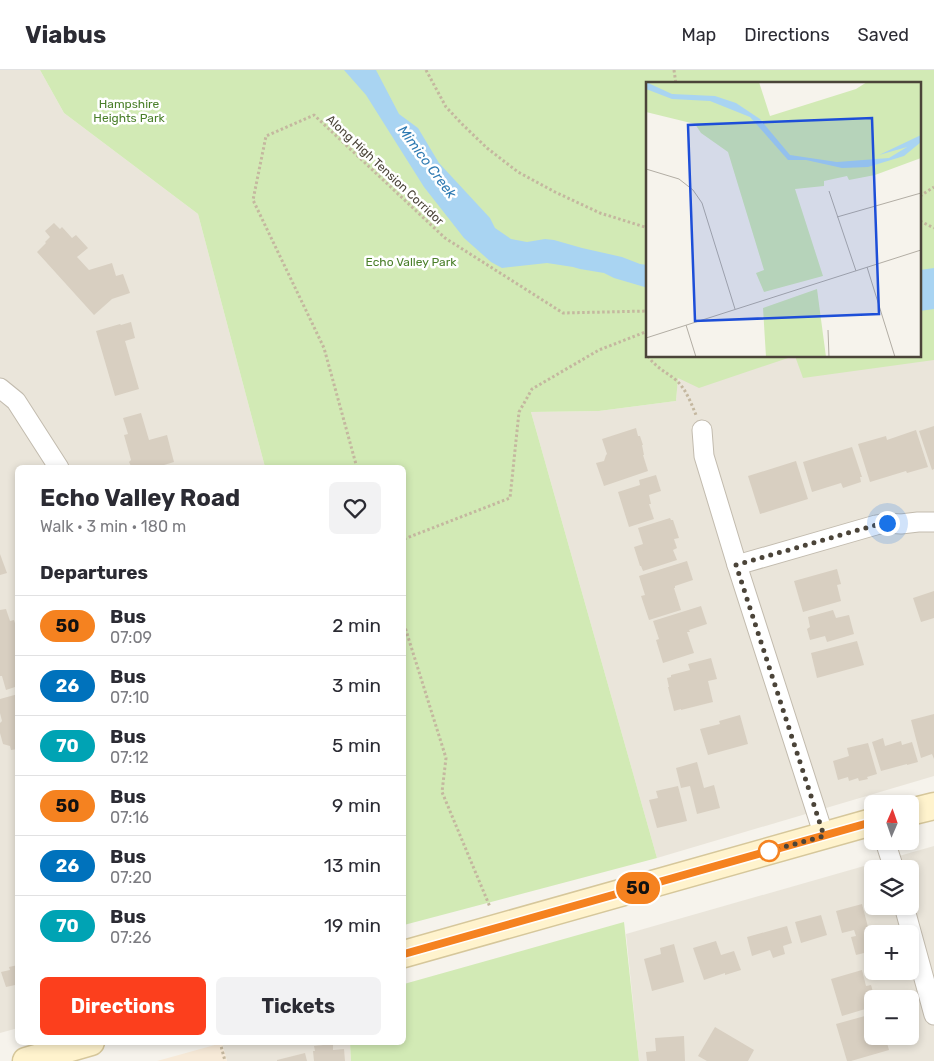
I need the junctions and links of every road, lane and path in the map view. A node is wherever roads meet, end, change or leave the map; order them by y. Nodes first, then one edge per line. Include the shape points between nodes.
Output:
1 (426, 70) edge
2 (934, 187) edge
3 (922, 195) edge
4 (922, 221) edge
5 (646, 227) edge
6 (934, 228) edge
7 (646, 311) edge
8 (646, 332) edge
9 (650, 358) edge
10 (0, 388) edge
11 (702, 430) joint
12 (57, 465) edge
13 (356, 465) edge
14 (934, 522) edge
15 (406, 538) edge
16 (736, 565) junction
17 (406, 630) edge
18 (934, 806) edge
19 (919, 810) edge
20 (864, 824) edge
21 (824, 836) junction
22 (906, 915) edge
23 (498, 927) junction
24 (406, 953) edge
25 (934, 1014) edge
26 (81, 1045) edge
27 (221, 1045) edge
28 (26, 1061) edge
29 (225, 1061) edge

1 - 5 path via 446,107 518,172 600,213
2 - 3 path
4 - 6 path
7 - 13 path, Along High Tension Corridor via 563,313 445,238 314,115 266,136 253,200 324,348
8 - 15 path via 599,350 532,388 519,412 510,498
9 - 11 path via 677,381 688,396
10 - 12 street via 16,401
11 - 16 street via 704,456
14 - 16 street via 876,525
16 - 21 street
17 - 23 path via 446,758 442,792
18 - 19 main road
20 - 21 main road
21 - 23 main road
22 - 25 street
23 - 24 main road
26 - 28 main road
27 - 29 path

